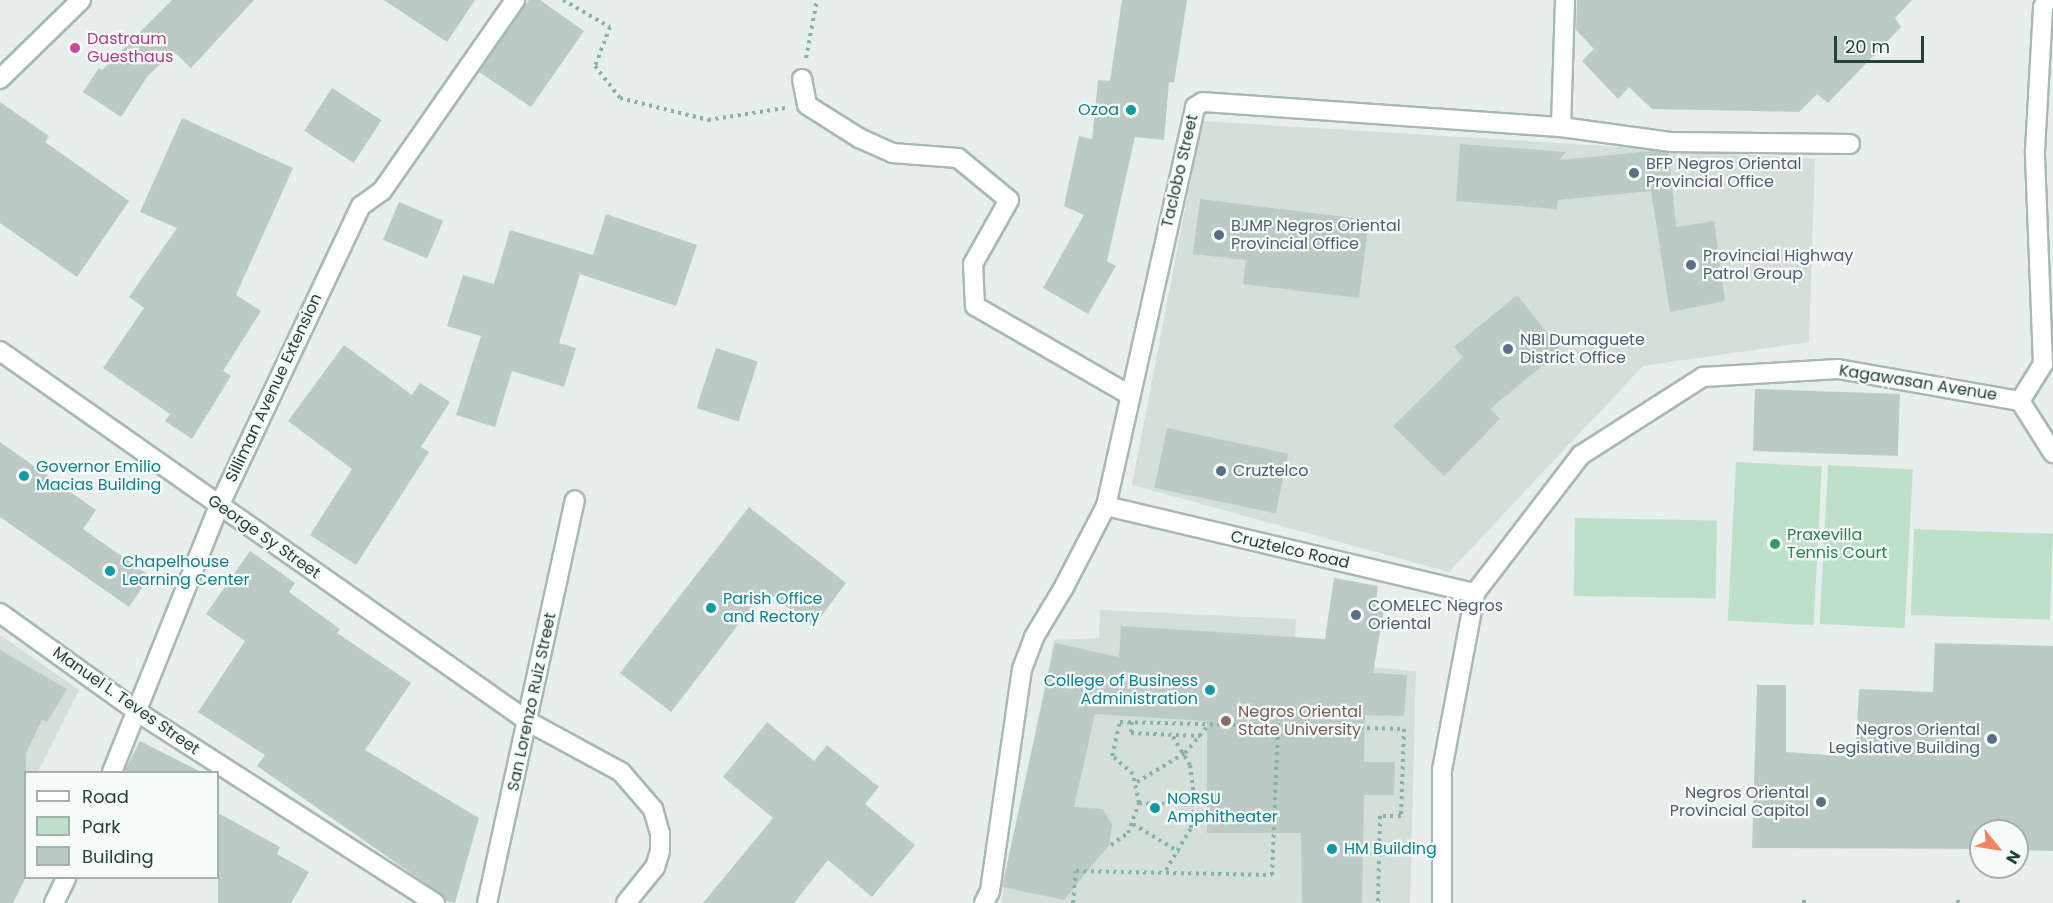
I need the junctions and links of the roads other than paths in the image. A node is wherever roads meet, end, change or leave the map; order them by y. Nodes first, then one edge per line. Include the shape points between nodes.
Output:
1 (81, 0) edge
2 (514, 0) edge
3 (1565, 0) edge
4 (2047, 0) edge
5 (0, 79) edge
6 (802, 79) road end
7 (1561, 127) junction
8 (1850, 144) dead end
9 (0, 351) edge
10 (1130, 395) junction
11 (2020, 401) junction
12 (2053, 453) edge
13 (575, 501) dead end
14 (219, 506) junction
15 (1106, 506) junction
16 (1474, 593) junction
17 (0, 613) edge
18 (139, 713) junction
19 (529, 722) junction
20 (112, 771) edge
21 (66, 879) edge
22 (54, 903) edge
23 (435, 903) edge
24 (487, 903) edge
25 (627, 903) edge
26 (984, 903) edge
27 (1442, 903) edge

1 - 5 street
2 - 14 street, Silliman Avenue Extension via 381,191 361,206
3 - 7 street
4 - 11 street via 2043,7 2035,151 2043,364
6 - 10 street via 807,105 859,138 892,153 958,158 1009,200 972,264 975,306
7 - 8 street via 1670,142
7 - 10 street, Taclobo Street via 1203,102 1190,116
9 - 14 street, George Sy Street
10 - 15 street, Taclobo Street
11 - 12 street, Kagawasan Avenue
11 - 16 street, Kagawasan Avenue via 1839,369 1703,377 1581,455
13 - 19 street, San Lorenzo Ruiz Street
14 - 18 street, Silliman Avenue Extension
14 - 19 street, George Sy Street
15 - 16 street, Cruztelco Road
15 - 26 street, Taclobo Street via 1034,637 1022,669 990,891
16 - 27 street, Kagawasan Avenue via 1442,770
17 - 18 street, Manuel L. Teves Street
18 - 20 street, Silliman Avenue Extension
18 - 23 street, Manuel L. Teves Street
19 - 24 street, San Lorenzo Ruiz Street
19 - 25 street, George Sy Street via 621,772 653,808 660,851 655,867
21 - 22 street

